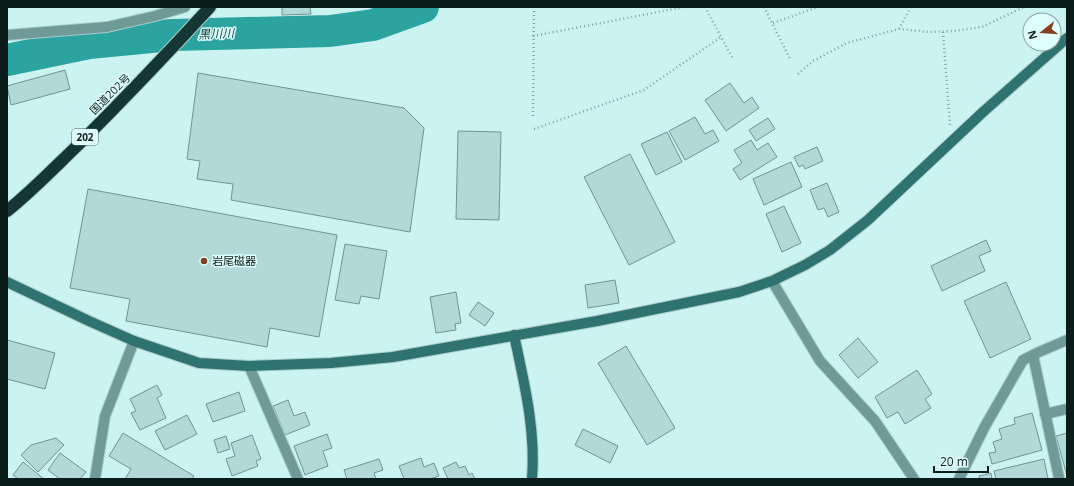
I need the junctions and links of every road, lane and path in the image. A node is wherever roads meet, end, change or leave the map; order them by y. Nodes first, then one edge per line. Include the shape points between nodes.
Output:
1 (185, 7) edge
2 (210, 7) edge
3 (534, 7) edge
4 (684, 7) edge
5 (705, 7) edge
6 (764, 7) edge
7 (818, 7) edge
8 (911, 7) edge
9 (1024, 7) edge
10 (154, 11) edge
11 (772, 23) junction
12 (899, 29) junction
13 (943, 32) junction
14 (7, 35) edge
15 (533, 36) junction
16 (721, 37) junction
17 (1067, 38) edge
18 (733, 59) dead end
19 (790, 59) dead end
20 (798, 74) dead end
21 (533, 116) dead end
22 (534, 129) dead end
23 (950, 131) dead end
24 (7, 211) edge
25 (772, 281) junction
26 (7, 282) edge
27 (514, 335) junction
28 (1067, 340) edge
29 (134, 341) junction
30 (1033, 355) junction
31 (249, 366) junction
32 (1067, 409) edge
33 (1045, 414) junction
34 (1059, 478) dead end
35 (95, 479) edge
36 (298, 479) edge
37 (532, 479) edge
38 (914, 479) edge
39 (959, 479) edge

1 - 10 street
2 - 24 highway, 国道202号 / 202 via 161,60
3 - 15 path
4 - 15 path
5 - 16 path
6 - 11 path
7 - 11 path
8 - 12 path
9 - 13 path via 982,27
10 - 14 street via 107,27
11 - 19 path
12 - 13 path
12 - 20 path via 847,43 814,61
13 - 23 path
15 - 21 path
16 - 18 path
16 - 22 path via 644,90
17 - 25 street via 983,112 868,220 830,250
25 - 27 street via 739,292 669,307
25 - 38 street via 820,361 875,421
26 - 29 street
27 - 31 street via 393,357 331,363
27 - 37 street via 530,412
28 - 30 street
29 - 31 street via 199,363
29 - 35 street via 105,416
30 - 33 street
30 - 39 street via 1022,360
31 - 36 street
32 - 33 street
33 - 34 street

